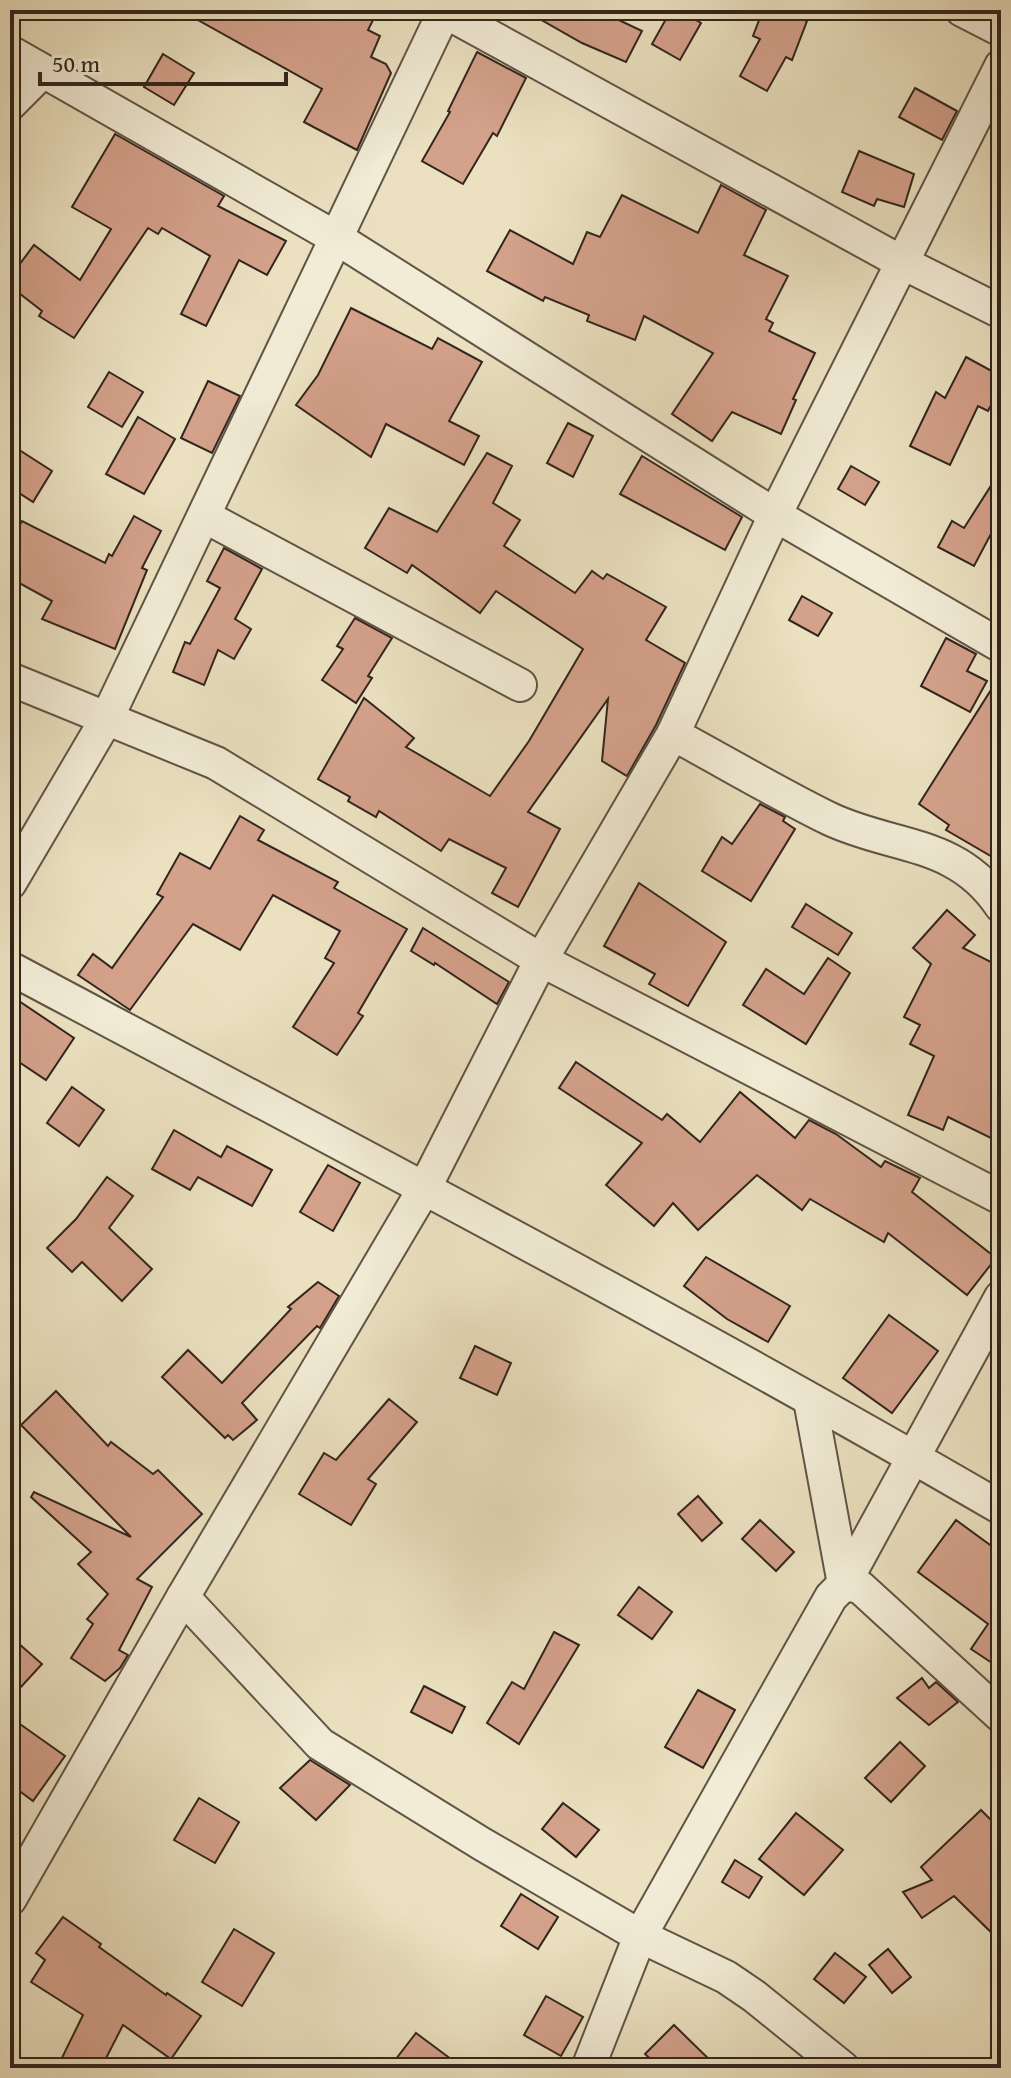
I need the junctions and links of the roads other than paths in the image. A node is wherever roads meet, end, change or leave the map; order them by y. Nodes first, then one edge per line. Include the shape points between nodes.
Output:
1 (444, 10) edge
2 (962, 10) edge
3 (1001, 30) edge
4 (10, 52) edge
5 (1001, 66) edge
6 (43, 71) junction
7 (10, 104) edge
8 (338, 239) junction
9 (903, 263) junction
10 (1001, 312) edge
11 (775, 515) junction
12 (204, 516) junction
13 (1001, 646) edge
14 (10, 679) edge
15 (520, 685) dead end
16 (107, 718) junction
17 (673, 734) junction
18 (10, 883) edge
19 (1001, 906) edge
20 (541, 960) junction
21 (10, 968) edge
22 (424, 1189) junction
23 (1001, 1198) edge
24 (1001, 1297) edge
25 (810, 1400) junction
26 (913, 1457) junction
27 (1001, 1508) edge
28 (844, 1584) junction
29 (183, 1597) junction
30 (1001, 1716) edge
31 (10, 1899) edge
32 (640, 1936) junction
33 (588, 2068) edge
34 (843, 2068) edge

1 - 8 street
1 - 9 street
2 - 3 street
4 - 6 street
5 - 9 street
6 - 7 street
6 - 8 street
8 - 11 street
8 - 12 street
9 - 10 street
9 - 11 street
11 - 13 street
11 - 17 street
12 - 15 street
12 - 16 street
14 - 16 street
16 - 18 street
16 - 20 street via 216,763
17 - 19 street via 832,820 970,870
17 - 20 street
20 - 22 street
20 - 23 street
21 - 22 street
22 - 25 street
22 - 29 street
24 - 26 street
25 - 26 street
25 - 28 street
26 - 27 street
26 - 28 street
28 - 30 street via 860,1587
28 - 32 street via 831,1597
29 - 31 street
29 - 32 street via 320,1744
32 - 33 street
32 - 34 street via 726,1977

